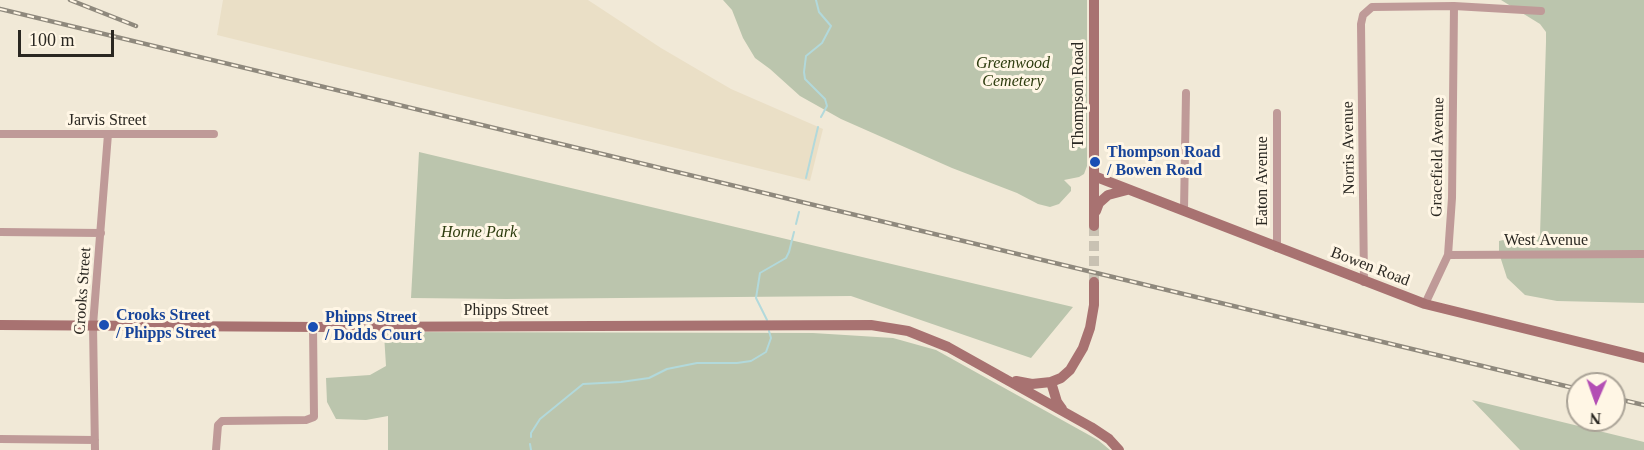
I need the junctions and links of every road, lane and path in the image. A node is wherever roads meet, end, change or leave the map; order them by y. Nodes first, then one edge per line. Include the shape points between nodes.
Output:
1 (1094, 0) edge
2 (1454, 6) junction
3 (1541, 11) dead end
4 (1186, 93) dead end
5 (1276, 113) dead end
6 (0, 134) edge
7 (108, 134) junction
8 (214, 134) dead end
9 (1094, 176) junction
10 (1142, 194) junction
11 (1184, 210) junction
12 (0, 232) edge
13 (101, 232) junction
14 (1277, 248) junction
15 (1448, 255) junction
16 (1644, 255) edge
17 (1094, 282) tunnel mouth
18 (1364, 282) junction
19 (1425, 304) junction
20 (0, 325) edge
21 (93, 325) junction
22 (313, 327) junction
23 (1644, 358) edge
24 (1001, 376) junction
25 (1051, 382) junction
26 (1065, 413) junction
27 (0, 440) edge
28 (95, 440) junction
29 (95, 450) edge
30 (216, 450) edge
31 (1119, 450) edge

1 - 9 main road, Thompson Road
2 - 3 street
2 - 15 street, Gracefield Avenue
2 - 18 street, Norris Avenue via 1372,7 1363,15
4 - 11 street
5 - 14 street, Eaton Avenue
6 - 7 street, Jarvis Street
7 - 8 street, Jarvis Street
7 - 13 street, Crooks Street
9 - 10 main road, Bowen Road
9 - 10 main road, Thompson Road via 1094,224 1097,208 1108,195 1120,190
10 - 11 main road, Bowen Road
11 - 14 main road, Bowen Road
12 - 13 street
13 - 21 street, Crooks Street
14 - 18 main road, Bowen Road
15 - 16 street, West Avenue
15 - 19 street, Gracefield Avenue
17 - 25 main road via 1093,317 1083,348 1070,370
18 - 19 main road, Bowen Road
19 - 23 main road, Bowen Road
20 - 21 main road, Phipps Street
21 - 22 main road, Phipps Street
21 - 28 street, Crooks Street
22 - 24 main road, Phipps Street via 871,325 924,337
22 - 30 street via 314,417 222,421 218,425
24 - 25 main road via 1023,383
24 - 26 main road
25 - 26 main road
26 - 31 main road
27 - 28 street
28 - 29 street, Crooks Street

